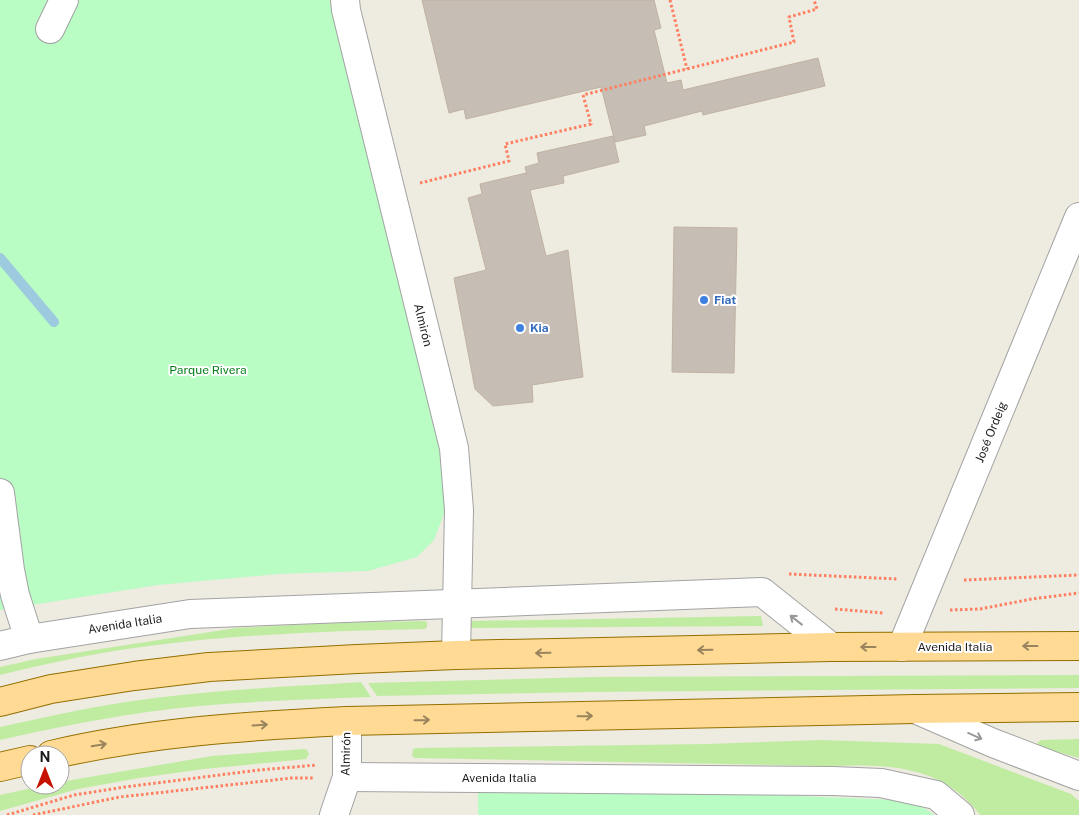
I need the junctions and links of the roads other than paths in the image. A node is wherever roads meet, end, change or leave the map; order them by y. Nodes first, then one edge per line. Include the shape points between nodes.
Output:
1 (64, 0) edge
2 (345, 0) edge
3 (50, 29) dead end
4 (1079, 217) edge
5 (0, 493) edge
6 (458, 603) junction
7 (29, 639) junction
8 (0, 646) edge
9 (1079, 646) edge
10 (831, 647) junction
11 (902, 647) junction
12 (456, 655) junction
13 (0, 702) edge
14 (1079, 707) edge
15 (915, 709) junction
16 (347, 721) junction
17 (70, 751) edge
18 (20, 762) edge
19 (0, 767) edge
20 (1079, 776) edge
21 (347, 777) junction
22 (334, 815) edge
23 (960, 815) edge

1 - 3 street
2 - 6 street, Almirón via 454,448 459,510
4 - 11 street, José Ordeig
5 - 7 street via 10,570
6 - 7 street, Avenida Italia via 190,614
10 -> 6 street, Avenida Italia via 762,592
6 - 12 street, Almirón
7 - 8 street, Avenida Italia
9 -> 11 main road, Avenida Italia
11 -> 10 main road, Avenida Italia
10 -> 12 main road, Avenida Italia
12 - 13 main road, Avenida Italia via 209,667 51,689
14 - 15 main road
16 -> 15 main road
15 -> 20 street
17 -> 16 main road via 168,733
16 - 21 street, Almirón
18 - 19 main road
21 - 22 street, Almirón
21 - 23 street, Avenida Italia via 881,783 936,795

